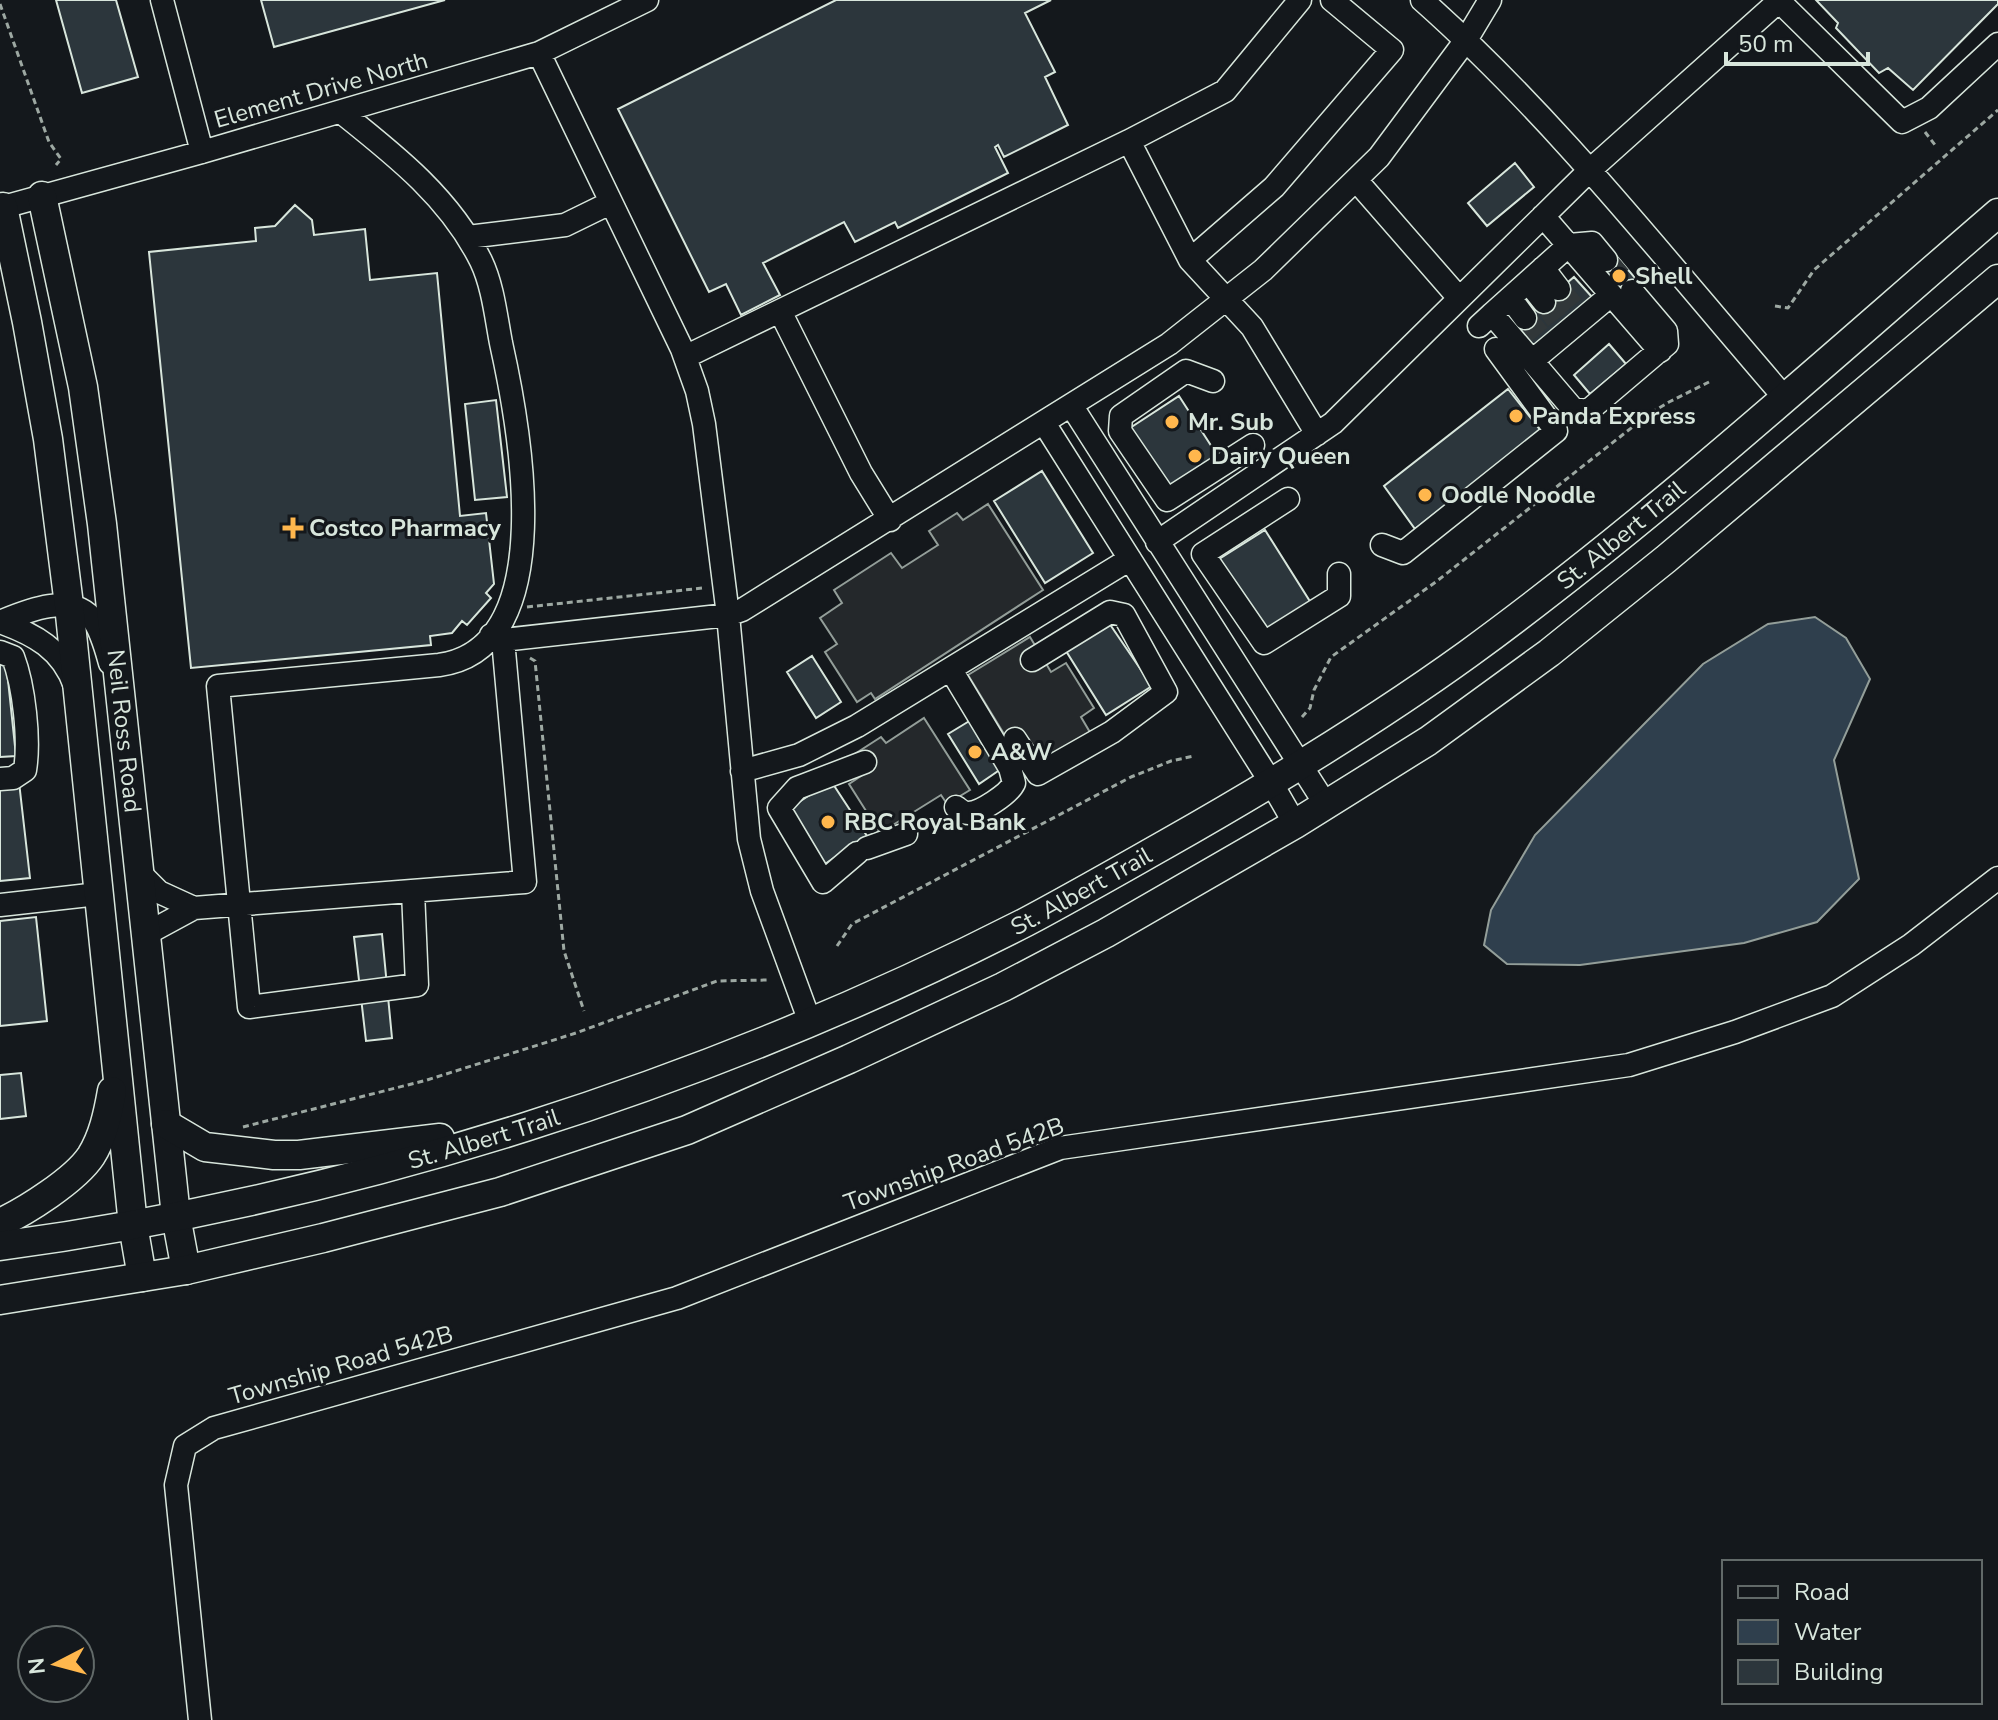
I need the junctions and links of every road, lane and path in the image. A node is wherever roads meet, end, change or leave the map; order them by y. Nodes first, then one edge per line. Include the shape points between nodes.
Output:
1 (162, 0) edge
2 (1300, 0) edge
3 (1332, 0) edge
4 (1422, 0) edge
5 (1490, 0) edge
6 (643, 1) edge
7 (1779, 1) edge
8 (0, 4) edge
9 (1466, 40) junction
10 (1998, 44) edge
11 (539, 53) junction
12 (1998, 110) edge
13 (341, 112) junction
14 (1129, 141) junction
15 (202, 152) junction
16 (56, 165) dead end
17 (1590, 170) junction
18 (1356, 180) junction
19 (42, 196) junction
20 (610, 203) junction
21 (1, 208) edge
22 (1998, 213) edge
23 (1543, 216) junction
24 (468, 237) junction
25 (1569, 245) junction
26 (1190, 260) junction
27 (1606, 260) tunnel mouth
28 (1535, 275) junction
29 (1998, 279) edge
30 (1621, 293) junction
31 (1552, 296) tunnel mouth
32 (1459, 298) junction
33 (1510, 298) junction
34 (1228, 300) junction
35 (1775, 306) dead end
36 (780, 311) junction
37 (1525, 318) tunnel mouth
38 (1496, 349) dead end
39 (1541, 349) junction
40 (685, 357) junction
41 (1213, 381) dead end
42 (1709, 382) dead end
43 (1784, 397) junction
44 (1071, 405) junction
45 (1044, 423) junction
46 (1317, 434) junction
47 (1253, 445) dead end
48 (1288, 499) dead end
49 (890, 520) junction
50 (1157, 542) junction
51 (1382, 545) dead end
52 (1130, 559) junction
53 (1339, 574) dead end
54 (706, 588) dead end
55 (69, 605) junction
56 (507, 610) junction
57 (728, 615) junction
58 (500, 638) junction
59 (0, 652) edge
60 (1032, 660) dead end
61 (951, 670) junction
62 (78, 705) junction
63 (1302, 717) dead end
64 (124, 730) junction
65 (1015, 739) dead end
66 (1194, 756) dead end
67 (865, 762) dead end
68 (1302, 765) junction
69 (742, 771) junction
70 (0, 779) edge
71 (1272, 784) junction
72 (1326, 805) junction
73 (956, 807) dead end
74 (1295, 824) junction
75 (906, 834) dead end
76 (139, 872) junction
77 (1998, 878) edge
78 (413, 891) junction
79 (98, 894) junction
80 (0, 905) edge
81 (238, 905) junction
82 (194, 908) junction
83 (146, 934) junction
84 (837, 946) dead end
85 (768, 980) dead end
86 (584, 1011) dead end
87 (810, 1022) junction
88 (116, 1063) junction
89 (166, 1124) junction
90 (235, 1135) dead end
91 (459, 1146) junction
92 (176, 1216) junction
93 (0, 1223) edge
94 (133, 1225) junction
95 (0, 1246) edge
96 (186, 1270) junction
97 (142, 1277) junction
98 (0, 1300) edge
99 (200, 1720) edge

1 - 15 street
2 - 14 street via 1225,91
3 - 26 street via 1392,50 1274,187
4 - 9 street
5 - 9 street
6 - 11 street, Element Drive North
7 - 10 street via 1902,122 1929,108
7 - 17 street
8 - 16 path via 49,142 61,159
9 - 17 street
9 - 18 street
11 - 13 street, Element Drive North
11 - 20 street
12 - 35 path via 1814,270 1788,308
13 - 15 street, Element Drive North
13 - 24 street via 425,183
14 - 26 street
14 - 36 street
15 - 19 street, Element Drive North
17 - 23 street
17 - 43 street
18 - 32 street
18 - 34 street
19 - 21 street, Element Drive North
19 - 64 main road, Neil Ross Road via 83,387
20 - 24 street via 565,225
20 - 40 street
21 - 55 main road, Neil Ross Road via 48,439
22 - 43 main road, St. Albert Trail
23 - 25 street
23 - 32 street
24 - 56 street via 485,272 515,404 524,517 517,588
25 - 27 street via 1592,243
25 - 28 street
25 - 30 street
26 - 34 street
28 - 31 street
28 - 33 street
29 - 72 main road, St. Albert Trail via 1549,653 1428,741
30 - 39 street via 1571,321
30 - 39 street via 1660,351 1588,411 1573,409
32 - 46 street
33 - 37 street
33 - 39 street via 1485,320
34 - 44 street
34 - 46 street via 1252,327
36 - 40 street
36 - 49 street
38 - 51 street via 1556,431 1403,553
40 - 57 street via 704,424
41 - 47 street via 1186,371 1121,416 1120,431 1167,500
42 - 63 path via 1637,423 1437,581 1331,657
43 - 68 main road, St. Albert Trail via 1635,524 1490,637
44 - 45 street
44 - 50 street
45 - 49 street
45 - 52 street
46 - 50 street
48 - 53 street via 1203,554 1264,643 1339,596
49 - 57 street
50 - 68 street
52 - 61 street
52 - 71 street
54 - 56 path
55 - 62 main road, Neil Ross Road
55 - 62 street via 29,610 0,622 32,634 54,651 71,675
55 - 64 street via 85,612 98,629
56 - 58 street
57 - 58 street
57 - 69 street
58 - 78 street via 525,882
58 - 81 street via 452,664 218,686
58 - 86 path via 535,661 564,951
59 - 70 street via 13,657 19,673 27,755 25,770
60 - 65 street via 1110,612 1124,615 1166,692 1112,732 1038,774
61 - 69 street via 799,755
61 - 73 street via 1014,783 1007,794 973,812
62 - 79 main road, Neil Ross Road
64 - 76 main road, Neil Ross Road
66 - 84 path via 1131,777 852,924
67 - 75 street via 797,788 779,808 823,882 862,850
68 - 71 main road, St. Albert Trail
68 - 72 street
69 - 87 street via 754,863
71 - 74 street
71 - 87 main road, St. Albert Trail via 1025,922
72 - 74 main road, St. Albert Trail
74 - 96 main road, St. Albert Trail via 1003,987 687,1130 500,1192
76 - 82 street via 159,892
76 - 83 main road, Neil Ross Road
77 - 99 street, Township Road 542B via 1911,945 1832,996 1629,1065 1060,1148 677,1298 214,1428 185,1446 176,1485
78 - 81 street
78 - 81 street via 417,985 249,1007
79 - 80 street
79 - 88 main road, Neil Ross Road
81 - 82 street
82 - 83 street
83 - 89 main road, Neil Ross Road
85 - 90 path via 717,981 576,1033 427,1080 242,1127
87 - 91 main road, St. Albert Trail via 620,1094
88 - 93 main road via 108,1115 90,1158
88 - 94 main road, Neil Ross Road
89 - 91 main road via 205,1147 266,1154 299,1155 437,1136
89 - 92 main road, Neil Ross Road
91 - 92 main road, St. Albert Trail
92 - 94 main road, St. Albert Trail
92 - 96 main road, Neil Ross Road
94 - 95 main road, St. Albert Trail
94 - 97 main road, Neil Ross Road
96 - 97 main road, St. Albert Trail
97 - 98 main road, St. Albert Trail

